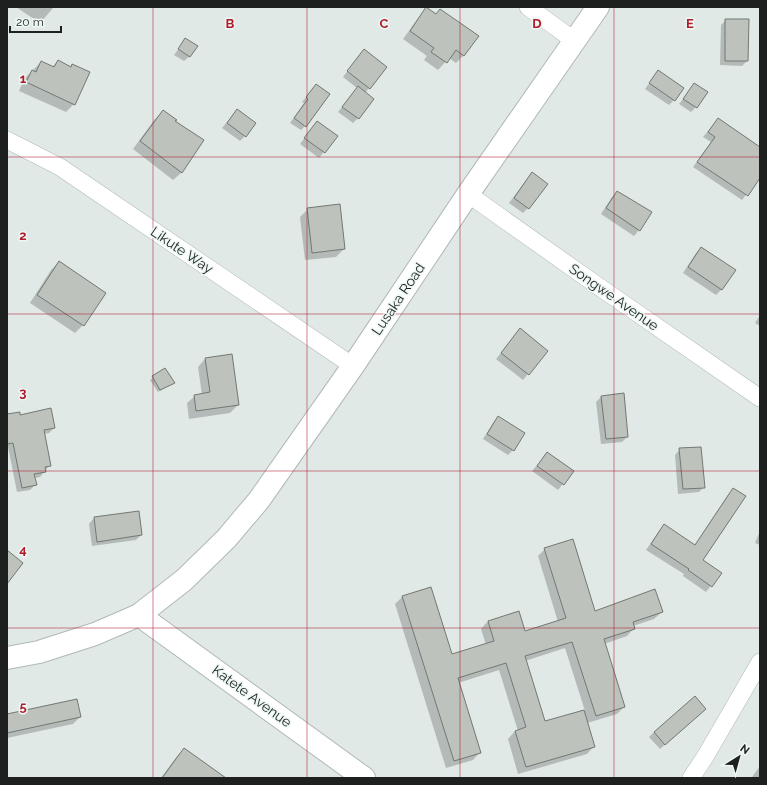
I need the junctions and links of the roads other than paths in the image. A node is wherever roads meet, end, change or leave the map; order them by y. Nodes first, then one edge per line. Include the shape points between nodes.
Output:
1 (528, 7) edge
2 (598, 7) edge
3 (575, 41) junction
4 (7, 140) edge
5 (468, 194) junction
6 (353, 366) junction
7 (760, 398) edge
8 (139, 614) junction
9 (7, 658) edge
10 (760, 662) edge
11 (364, 778) edge
12 (691, 778) edge

1 - 3 street
2 - 3 main road, Lusaka Road
3 - 5 main road, Lusaka Road
4 - 6 street, Likute Way via 60,167
5 - 6 main road, Lusaka Road
5 - 7 street, Songwe Avenue
6 - 8 main road, Lusaka Road via 259,500 226,539 184,580
8 - 9 main road, Lusaka Road via 95,634 39,652
8 - 11 main road, Katete Avenue
10 - 12 street

